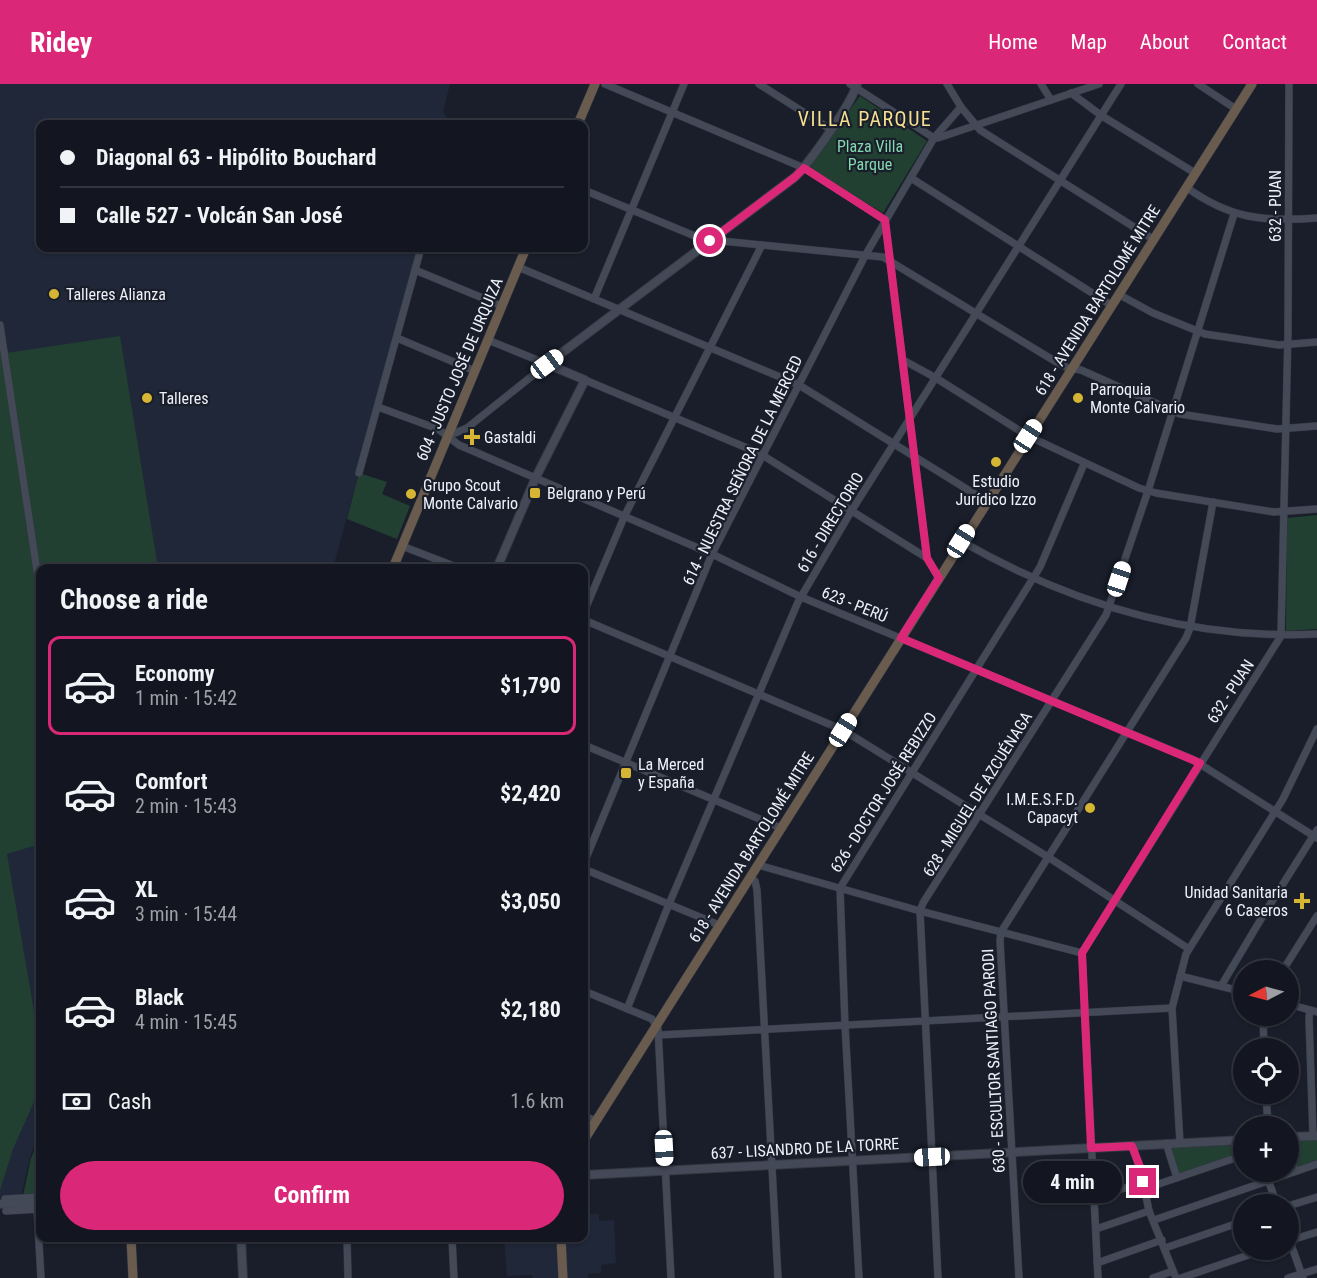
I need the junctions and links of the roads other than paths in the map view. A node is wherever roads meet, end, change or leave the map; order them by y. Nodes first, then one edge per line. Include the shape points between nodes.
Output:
1 (595, 84) edge
2 (605, 84) edge
3 (684, 84) edge
4 (759, 84) edge
5 (947, 84) edge
6 (1041, 84) edge
7 (1099, 84) edge
8 (1121, 84) edge
9 (1198, 84) edge
10 (1252, 84) edge
11 (1289, 84) edge
12 (854, 86) edge
13 (1071, 93) junction
14 (1051, 100) junction
15 (961, 107) junction
16 (1236, 109) junction
17 (672, 112) junction
18 (1102, 116) junction
19 (580, 120) edge
20 (975, 126) junction
21 (830, 129) junction
22 (934, 138) junction
23 (804, 168) junction
24 (1195, 173) junction
25 (911, 178) junction
26 (1061, 182) junction
27 (1186, 187) junction
28 (588, 192) edge
29 (632, 209) junction
30 (1234, 214) junction
31 (1317, 218) edge
32 (1288, 219) junction
33 (885, 220) junction
34 (1153, 238) junction
35 (710, 241) junction
36 (762, 245) junction
37 (1019, 246) junction
38 (420, 252) edge
39 (524, 252) edge
40 (866, 254) junction
41 (890, 259) junction
42 (518, 267) junction
43 (415, 270) junction
44 (1118, 294) junction
45 (594, 298) junction
46 (1111, 305) junction
47 (502, 306) junction
48 (620, 311) junction
49 (977, 313) junction
50 (0, 325) edge
51 (1197, 332) junction
52 (397, 338) junction
53 (488, 340) junction
54 (1317, 342) edge
55 (1287, 345) junction
56 (711, 348) junction
57 (903, 360) junction
58 (547, 364) junction
59 (1072, 369) junction
60 (475, 371) junction
61 (936, 378) junction
62 (585, 380) junction
63 (800, 385) junction
64 (378, 407) junction
65 (1172, 412) junction
66 (675, 418) junction
67 (911, 418) junction
68 (1317, 426) edge
69 (1286, 429) junction
70 (448, 436) junction
71 (1028, 436) junction
72 (894, 443) junction
73 (764, 456) junction
74 (916, 458) junction
75 (1084, 464) junction
76 (359, 472) dead end
77 (536, 477) junction
78 (1148, 491) junction
79 (986, 501) junction
80 (1212, 502) junction
81 (1317, 509) edge
82 (852, 510) junction
83 (1283, 513) junction
84 (625, 515) junction
85 (961, 541) junction
86 (402, 546) junction
87 (712, 554) junction
88 (927, 558) junction
89 (36, 564) edge
90 (395, 564) edge
91 (449, 564) edge
92 (499, 564) edge
93 (1034, 577) junction
94 (939, 578) junction
95 (801, 597) junction
96 (588, 603) edge
97 (1109, 608) junction
98 (588, 622) edge
99 (1190, 628) junction
100 (1317, 634) edge
101 (1281, 636) junction
102 (901, 638) junction
103 (670, 656) junction
104 (975, 669) junction
105 (759, 694) junction
106 (1051, 702) junction
107 (1317, 729) edge
108 (843, 730) junction
109 (1126, 733) junction
110 (588, 747) edge
111 (626, 763) junction
112 (1200, 763) junction
113 (911, 771) junction
114 (713, 799) junction
115 (1276, 811) junction
116 (980, 815) junction
117 (781, 828) junction
118 (1316, 834) edge
119 (588, 853) edge
120 (1048, 856) junction
121 (758, 865) junction
122 (588, 871) edge
123 (750, 877) junction
124 (840, 888) junction
125 (1115, 900) junction
126 (669, 904) junction
127 (920, 911) junction
128 (1317, 916) edge
129 (720, 925) junction
130 (1001, 932) junction
131 (1189, 949) junction
132 (1082, 953) junction
133 (1289, 960) edge
134 (1180, 976) junction
135 (1221, 986) junction
136 (1233, 989) edge
137 (588, 993) edge
138 (1299, 1007) edge
139 (1172, 1008) junction
140 (627, 1009) junction
141 (1314, 1011) edge
142 (1084, 1013) junction
143 (1004, 1017) junction
144 (926, 1021) junction
145 (656, 1024) junction
146 (845, 1025) junction
147 (765, 1029) junction
148 (659, 1035) junction
149 (588, 1118) edge
150 (596, 1122) junction
151 (588, 1134) edge
152 (1315, 1136) edge
153 (1299, 1137) edge
154 (1233, 1141) edge
155 (1166, 1143) junction
156 (1180, 1143) junction
157 (1132, 1146) junction
158 (1091, 1148) junction
159 (1013, 1152) junction
160 (932, 1157) junction
161 (1233, 1159) edge
162 (853, 1161) junction
163 (1317, 1164) edge
164 (772, 1165) junction
165 (665, 1170) junction
166 (1299, 1170) edge
167 (588, 1174) edge
168 (1177, 1178) junction
169 (1262, 1182) edge
170 (1143, 1185) junction
171 (36, 1197) edge
172 (1317, 1197) edge
173 (1094, 1198) junction
174 (1299, 1203) edge
175 (4, 1205) edge
176 (36, 1207) edge
177 (1149, 1211) junction
178 (1154, 1220) junction
179 (1233, 1224) edge
180 (1096, 1229) junction
181 (1317, 1232) edge
182 (1299, 1236) edge
183 (40, 1242) edge
184 (131, 1242) edge
185 (241, 1242) edge
186 (347, 1242) edge
187 (452, 1242) edge
188 (561, 1242) edge
189 (1163, 1244) junction
190 (1234, 1260) edge
191 (1297, 1260) edge
192 (1097, 1263) junction
193 (1317, 1269) edge
194 (1174, 1275) edge
195 (1303, 1276) edge
196 (41, 1278) edge
197 (133, 1278) edge
198 (243, 1278) edge
199 (348, 1278) edge
200 (454, 1278) edge
201 (563, 1278) edge
202 (671, 1278) edge
203 (778, 1278) edge
204 (859, 1278) edge
205 (938, 1278) edge
206 (1019, 1278) edge
207 (1098, 1278) edge
208 (1153, 1278) edge
209 (1181, 1278) edge
210 (1288, 1278) edge

1 - 19 main road
2 - 17 street
3 - 17 street
4 - 21 street
5 - 15 street
6 - 14 street
7 - 13 street
8 - 18 street, 616 - DIRECTORIO
9 - 16 street
10 - 16 main road, 618 - AVENIDA BARTOLOMÉ MITRE
11 - 32 street, 632 - PUAN
12 - 21 street
12 - 22 street
13 - 14 street
13 - 18 street
14 - 20 street
15 - 20 street
15 - 22 street, 614 - NUESTRA SEÑORA DE LA MERCED
16 - 24 main road, 618 - AVENIDA BARTOLOMÉ MITRE
17 - 23 street
17 - 29 street
18 - 24 street
18 - 26 street, 616 - DIRECTORIO
20 - 22 street
20 - 26 street
21 - 23 street
22 - 25 street, 614 - NUESTRA SEÑORA DE LA MERCED
23 - 33 street
23 - 35 street
24 - 27 main road, 618 - AVENIDA BARTOLOMÉ MITRE
25 - 33 street, 614 - NUESTRA SEÑORA DE LA MERCED
25 - 37 street
26 - 34 street
26 - 37 street, 616 - DIRECTORIO
27 - 30 street
27 - 34 main road, 618 - AVENIDA BARTOLOMÉ MITRE
28 - 29 street
29 - 35 street
29 - 45 street
30 - 32 street
30 - 51 street, 628 - MIGUEL DE AZCUÉNAGA
31 - 32 street
32 - 55 street, 632 - PUAN
33 - 40 street, 614 - NUESTRA SEÑORA DE LA MERCED
33 - 41 street
34 - 44 main road, 618 - AVENIDA BARTOLOMÉ MITRE
35 - 36 street
35 - 48 street
36 - 40 street
36 - 56 street
37 - 46 street
37 - 49 street, 616 - DIRECTORIO
38 - 43 street
39 - 42 main road, 604 - JUSTO JOSÉ DE URQUIZA
40 - 41 street
40 - 63 street, 614 - NUESTRA SEÑORA DE LA MERCED
41 - 49 street
41 - 57 street
42 - 45 street
42 - 47 main road, 604 - JUSTO JOSÉ DE URQUIZA
43 - 47 street
43 - 52 street
44 - 46 main road, 618 - AVENIDA BARTOLOMÉ MITRE
44 - 51 street
45 - 48 street
46 - 59 main road, 618 - AVENIDA BARTOLOMÉ MITRE
47 - 53 main road, 604 - JUSTO JOSÉ DE URQUIZA
48 - 56 street
48 - 58 street
49 - 59 street
49 - 61 street, 616 - DIRECTORIO
50 - 89 street
51 - 55 street
51 - 65 street, 628 - MIGUEL DE AZCUÉNAGA
52 - 60 street
52 - 64 street
53 - 58 street
53 - 60 main road, 604 - JUSTO JOSÉ DE URQUIZA
54 - 55 street
55 - 69 street, 632 - PUAN
56 - 63 street
56 - 66 street
57 - 61 street
57 - 67 street
58 - 62 street
58 - 70 street via 466,428
59 - 65 street
59 - 71 main road, 618 - AVENIDA BARTOLOMÉ MITRE
60 - 70 main road, 604 - JUSTO JOSÉ DE URQUIZA
61 - 67 street, 616 - DIRECTORIO
61 - 71 street
62 - 66 street
62 - 77 street
63 - 72 street
63 - 73 street, 614 - NUESTRA SEÑORA DE LA MERCED
64 - 70 street, 623 - PERÚ
64 - 76 street
65 - 69 street
65 - 78 street, 628 - MIGUEL DE AZCUÉNAGA
66 - 73 street
66 - 84 street
67 - 72 street, 616 - DIRECTORIO
67 - 74 street
68 - 69 street
69 - 83 street, 632 - PUAN
70 - 77 street, 623 - PERÚ via 459,445
70 - 86 main road, 604 - JUSTO JOSÉ DE URQUIZA
71 - 75 street
71 - 79 main road, 618 - AVENIDA BARTOLOMÉ MITRE
72 - 74 street
72 - 82 street, 616 - DIRECTORIO
73 - 82 street
73 - 87 street, 614 - NUESTRA SEÑORA DE LA MERCED
74 - 79 street
74 - 88 street
75 - 78 street
75 - 93 street, 626 - DOCTOR JOSÉ REBIZZO
77 - 84 street, 623 - PERÚ
77 - 92 street
78 - 80 street
78 - 97 street, 628 - MIGUEL DE AZCUÉNAGA
79 - 85 main road, 618 - AVENIDA BARTOLOMÉ MITRE
80 - 83 street
80 - 99 street, 630 - ESCULTOR SANTIAGO PARODI
81 - 83 street
82 - 88 street
82 - 95 street, 616 - DIRECTORIO
83 - 101 street, 632 - PUAN
84 - 87 street, 623 - PERÚ
84 - 96 street
85 - 93 street
85 - 94 main road, 618 - AVENIDA BARTOLOMÉ MITRE
86 - 90 main road, 604 - JUSTO JOSÉ DE URQUIZA
86 - 91 street
87 - 95 street, 623 - PERÚ
87 - 103 street, 614 - NUESTRA SEÑORA DE LA MERCED
88 - 94 street
93 - 97 street
93 - 104 street, 626 - DOCTOR JOSÉ REBIZZO
94 - 102 main road, 618 - AVENIDA BARTOLOMÉ MITRE
95 - 102 street, 623 - PERÚ
95 - 105 street, 616 - DIRECTORIO
97 - 99 street
97 - 106 street, 628 - MIGUEL DE AZCUÉNAGA
98 - 103 street
99 - 101 street
99 - 109 street, 630 - ESCULTOR SANTIAGO PARODI
100 - 101 street
101 - 112 street, 632 - PUAN
102 - 104 street, 623 - PERÚ
102 - 108 main road, 618 - AVENIDA BARTOLOMÉ MITRE
103 - 105 street
103 - 111 street, 614 - NUESTRA SEÑORA DE LA MERCED
104 - 106 street, 623 - PERÚ
104 - 113 street, 626 - DOCTOR JOSÉ REBIZZO
105 - 108 street
105 - 114 street, 616 - DIRECTORIO
106 - 109 street, 623 - PERÚ
106 - 116 street, 628 - MIGUEL DE AZCUÉNAGA
107 - 115 street
108 - 113 street
108 - 117 main road, 618 - AVENIDA BARTOLOMÉ MITRE
109 - 112 street, 623 - PERÚ
109 - 120 street, 630 - ESCULTOR SANTIAGO PARODI
110 - 111 street
111 - 114 street
111 - 119 street, 614 - NUESTRA SEÑORA DE LA MERCED
112 - 115 street, 623 - PERÚ
112 - 125 street, 632 - PUAN
113 - 116 street
113 - 124 street, 626 - DOCTOR JOSÉ REBIZZO
114 - 117 street
114 - 126 street, 616 - DIRECTORIO
115 - 118 street, 623 - PERÚ
115 - 131 street
116 - 120 street
116 - 127 street, 628 - MIGUEL DE AZCUÉNAGA
117 - 121 main road, 618 - AVENIDA BARTOLOMÉ MITRE
118 - 135 street
120 - 125 street
120 - 130 street, 630 - ESCULTOR SANTIAGO PARODI
121 - 123 main road, 618 - AVENIDA BARTOLOMÉ MITRE
121 - 124 street
122 - 126 street
123 - 129 main road, 618 - AVENIDA BARTOLOMÉ MITRE
123 - 147 street via 757,890
124 - 127 street
124 - 146 street, 626 - DOCTOR JOSÉ REBIZZO
125 - 131 street
125 - 132 street, 632 - PUAN
126 - 129 street
126 - 140 street, 616 - DIRECTORIO
127 - 130 street
127 - 144 street
128 - 133 street
129 - 145 main road, 618 - AVENIDA BARTOLOMÉ MITRE
130 - 132 street
130 - 143 street, 630 - ESCULTOR SANTIAGO PARODI
131 - 134 street
132 - 142 street
134 - 135 street
134 - 139 street
135 - 136 street
137 - 140 street
138 - 141 street
139 - 142 street
139 - 156 street
140 - 145 street
141 - 152 street via 1309,1018
142 - 143 street
142 - 158 street
143 - 144 street
143 - 159 street, 630 - ESCULTOR SANTIAGO PARODI
144 - 146 street
144 - 160 street
145 - 148 street
145 - 150 main road, 618 - AVENIDA BARTOLOMÉ MITRE
146 - 147 street
146 - 162 street, 626 - DOCTOR JOSÉ REBIZZO
147 - 148 street
147 - 164 street
148 - 165 street
149 - 150 street
150 - 151 main road, 618 - AVENIDA BARTOLOMÉ MITRE
152 - 153 street
154 - 156 street, 637 - LISANDRO DE LA TORRE
155 - 156 street, 637 - LISANDRO DE LA TORRE
155 - 157 street, 637 - LISANDRO DE LA TORRE
155 - 168 street
157 - 158 street, 637 - LISANDRO DE LA TORRE
157 - 170 street
158 - 159 street, 637 - LISANDRO DE LA TORRE
158 - 173 street
159 - 160 street, 637 - LISANDRO DE LA TORRE
159 - 206 street, 630 - ESCULTOR SANTIAGO PARODI
160 - 162 street, 637 - LISANDRO DE LA TORRE
160 - 205 street
161 - 168 street
162 - 164 street, 637 - LISANDRO DE LA TORRE
162 - 204 street, 626 - DOCTOR JOSÉ REBIZZO
163 - 166 street
164 - 165 street, 637 - LISANDRO DE LA TORRE
164 - 203 street
165 - 167 street, 637 - LISANDRO DE LA TORRE
165 - 202 street
168 - 170 street
169 - 178 street
170 - 173 street
170 - 177 street
171 - 175 street via 17,1198
172 - 174 street
173 - 180 street
175 - 176 street
177 - 178 street
177 - 180 street
178 - 189 street
179 - 189 street
180 - 192 street
181 - 182 street
183 - 196 street
184 - 197 main road
185 - 198 street
186 - 199 street
187 - 200 street
188 - 201 main road
189 - 192 street
189 - 194 street
190 - 209 street
191 - 195 street
192 - 207 street
193 - 195 street
194 - 208 street
195 - 210 street

